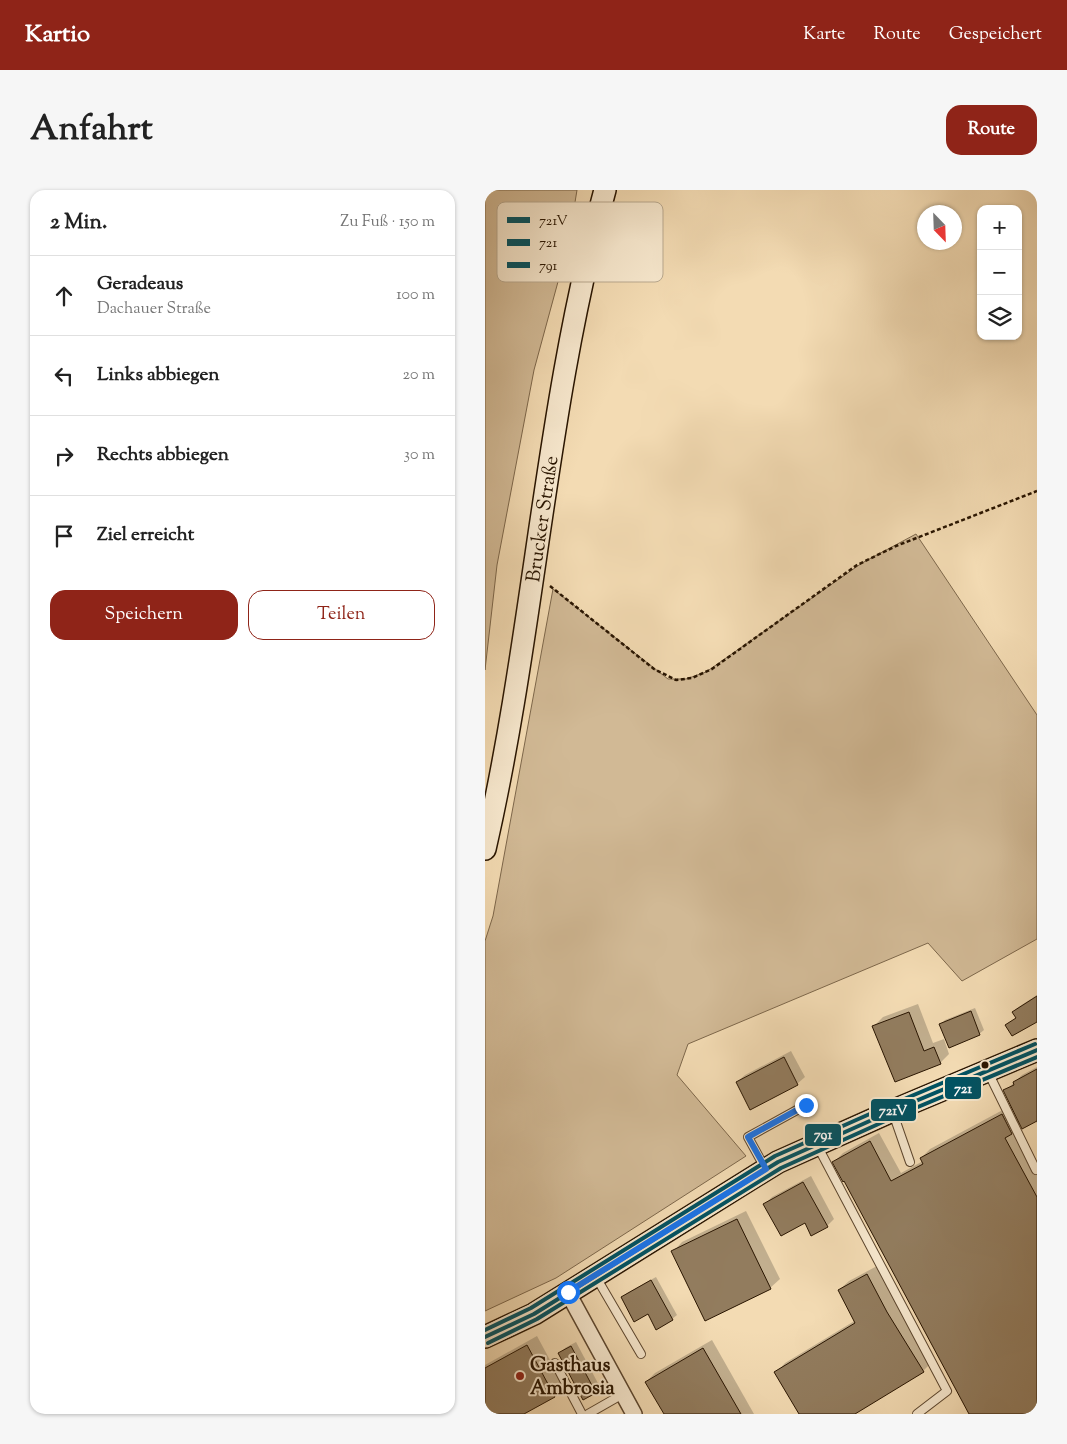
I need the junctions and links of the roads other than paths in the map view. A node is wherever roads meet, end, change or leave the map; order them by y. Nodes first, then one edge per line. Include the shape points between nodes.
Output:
1 (582, 282) edge
2 (485, 849) edge
3 (1037, 1050) edge
4 (988, 1071) junction
5 (806, 1105) dead end
6 (892, 1111) junction
7 (817, 1145) junction
8 (910, 1162) dead end
9 (766, 1169) junction
10 (1037, 1170) edge
11 (595, 1275) junction
12 (568, 1292) junction
13 (485, 1337) edge
14 (641, 1354) dead end
15 (555, 1362) dead end
16 (623, 1394) junction
17 (582, 1414) edge
18 (588, 1414) edge
19 (634, 1414) edge
20 (917, 1414) edge

1 - 2 main road, Brucker Straße via 561,384 534,573 502,768
3 - 4 main road
4 - 6 main road
4 - 10 lane
5 - 9 lane via 748,1137
6 - 7 main road
6 - 8 lane
7 - 9 main road
7 - 20 lane via 947,1391
9 - 11 main road
11 - 12 main road
11 - 14 lane
12 - 13 main road via 534,1314
12 - 16 street
15 - 17 lane
16 - 18 lane
16 - 19 street

